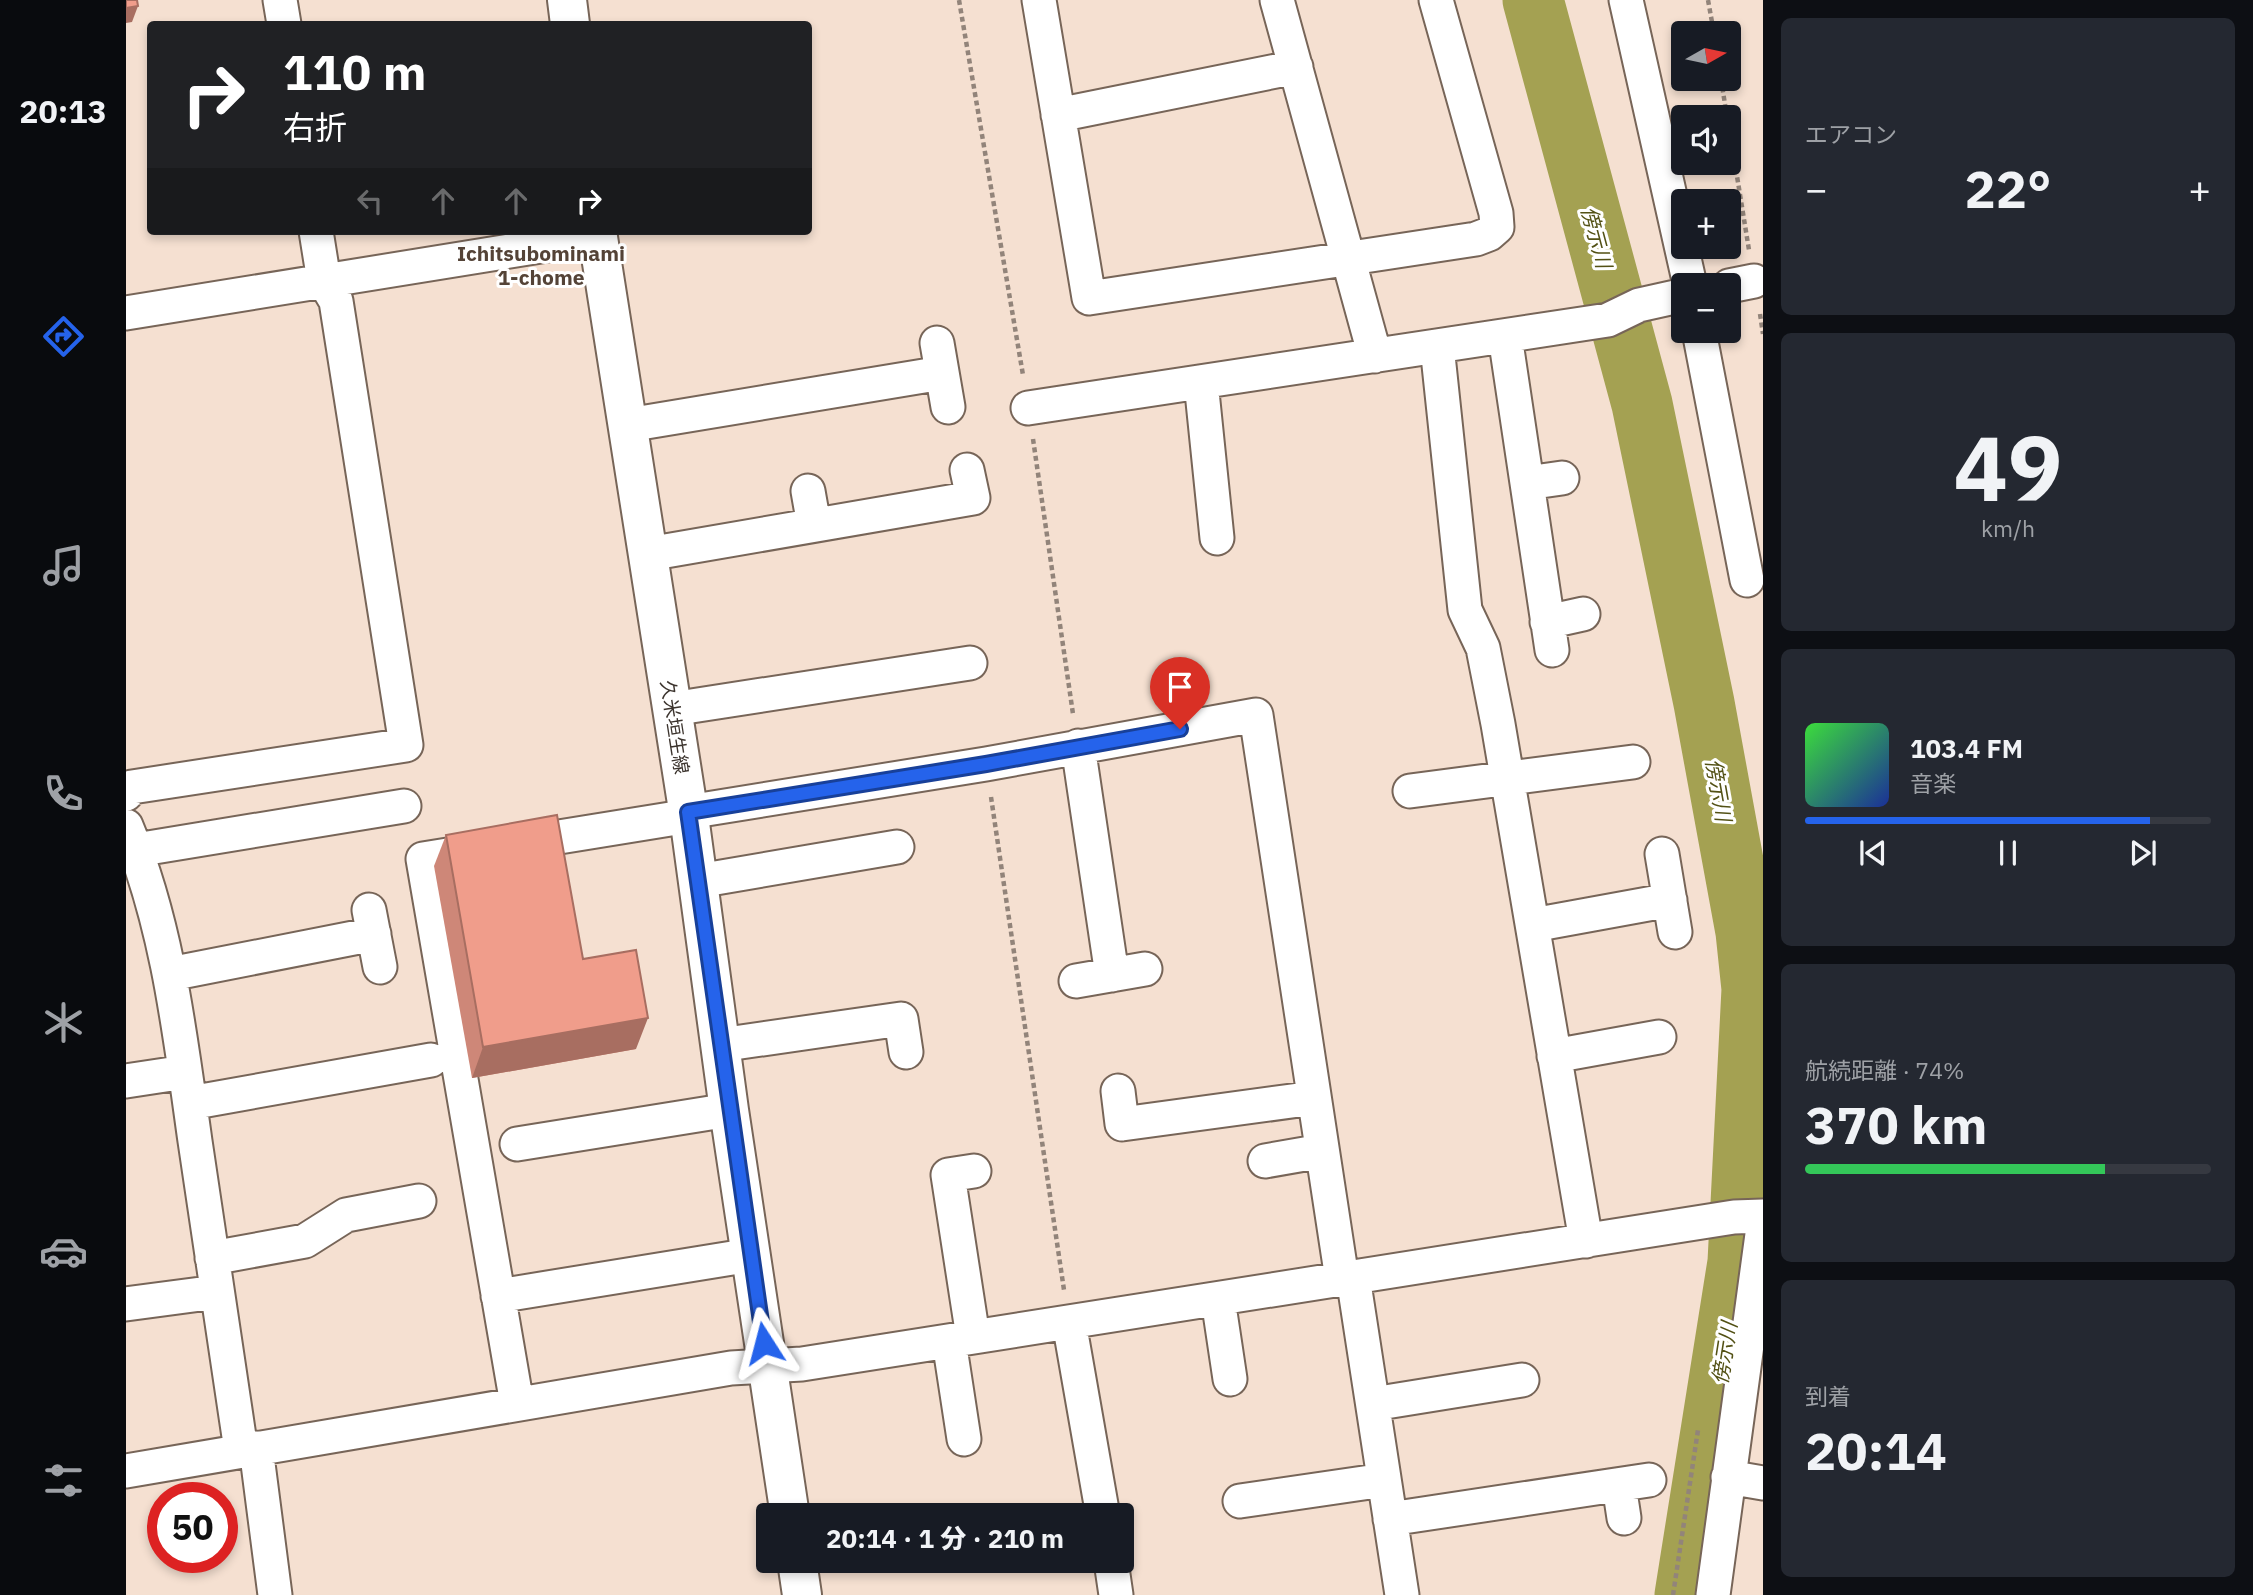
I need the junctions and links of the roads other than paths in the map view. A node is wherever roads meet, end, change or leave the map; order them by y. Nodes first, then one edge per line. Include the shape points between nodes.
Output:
1 (280, 0) edge
2 (567, 0) edge
3 (1039, 0) edge
4 (1277, 0) edge
5 (1436, 0) edge
6 (1626, 0) edge
7 (284, 21) edge
8 (570, 21) edge
9 (1296, 67) junction
10 (1058, 115) junction
11 (317, 235) edge
12 (591, 235) edge
13 (597, 235) edge
14 (1349, 258) junction
15 (1687, 273) edge
16 (324, 281) junction
17 (1671, 298) edge
18 (126, 313) edge
19 (1505, 336) junction
20 (1701, 343) edge
21 (1437, 346) junction
22 (1375, 356) junction
23 (1200, 382) junction
24 (947, 407) dead end
25 (1028, 408) dead end
26 (628, 425) junction
27 (967, 470) dead end
28 (1562, 478) dead end
29 (1527, 483) junction
30 (808, 491) dead end
31 (814, 525) junction
32 (1217, 538) dead end
33 (648, 554) junction
34 (1747, 580) dead end
35 (1583, 614) dead end
36 (970, 663) dead end
37 (672, 709) junction
38 (1078, 746) junction
39 (1633, 762) dead end
40 (1507, 778) junction
41 (1410, 791) dead end
42 (126, 794) edge
43 (404, 806) dead end
44 (688, 814) junction
45 (131, 838) edge
46 (897, 848) dead end
47 (1662, 854) dead end
48 (698, 880) junction
49 (1533, 925) junction
50 (380, 968) dead end
51 (1145, 969) dead end
52 (170, 974) junction
53 (1112, 975) junction
54 (1076, 981) dead end
55 (1660, 1037) dead end
56 (720, 1045) junction
57 (906, 1052) dead end
58 (1555, 1056) junction
59 (432, 1060) dead end
60 (126, 1081) edge
61 (188, 1088) junction
62 (1118, 1091) dead end
63 (1314, 1098) junction
64 (730, 1110) junction
65 (517, 1144) dead end
66 (1322, 1152) junction
67 (1265, 1161) dead end
68 (974, 1171) dead end
69 (419, 1201) dead end
70 (1753, 1219) edge
71 (1586, 1241) junction
72 (751, 1255) junction
73 (212, 1258) junction
74 (1348, 1278) junction
75 (216, 1292) junction
76 (498, 1296) junction
77 (1218, 1298) junction
78 (126, 1304) edge
79 (1069, 1322) junction
80 (961, 1339) junction
81 (768, 1366) junction
82 (1230, 1379) dead end
83 (1522, 1380) dead end
84 (517, 1404) junction
85 (1373, 1404) junction
86 (964, 1439) dead end
87 (248, 1449) junction
88 (126, 1471) edge
89 (1728, 1477) junction
90 (1384, 1480) junction
91 (1763, 1483) edge
92 (1240, 1502) dead end
93 (788, 1503) edge
94 (1101, 1503) edge
95 (1624, 1518) dead end
96 (1390, 1519) junction
97 (799, 1573) edge
98 (1113, 1573) edge
99 (275, 1595) edge
100 (802, 1595) edge
101 (1116, 1595) edge
102 (1402, 1595) edge
103 (1713, 1595) edge

1 - 7 street
2 - 8 main road
3 - 10 street
4 - 9 street
5 - 14 street via 1497,227 1476,239
6 - 15 street
9 - 10 street
9 - 14 street
10 - 14 street via 1089,298
11 - 16 street
12 - 16 street
13 - 26 main road, 久米垣生線
14 - 22 street
16 - 18 street
16 - 42 street via 336,301 406,745 132,787
17 - 19 street via 1639,305 1608,320
19 - 21 street
19 - 29 street
20 - 34 street
21 - 22 street
21 - 40 street via 1465,610 1483,648
22 - 23 street
23 - 25 street
23 - 32 street
24 - 26 street via 940,358
26 - 33 main road, 久米垣生線
27 - 31 street via 973,498
28 - 29 street
29 - 35 street via 1550,636
30 - 31 street
31 - 33 street
33 - 37 main road, 久米垣生線
36 - 37 street
37 - 44 main road, 久米垣生線
38 - 44 street
38 - 53 street
38 - 63 street via 1256,715
39 - 40 street
40 - 41 street
40 - 49 street
43 - 45 street
44 - 48 main road, 久米垣生線
44 - 76 street via 423,859
45 - 52 street
46 - 48 street
47 - 49 street via 1673,916
48 - 56 main road, 久米垣生線
49 - 58 street
50 - 52 street via 371,922
51 - 53 street
52 - 61 street
53 - 54 street
55 - 58 street
56 - 57 street via 901,1020
56 - 64 main road, 久米垣生線
58 - 71 street
59 - 61 street
60 - 61 street
61 - 73 street
62 - 63 street via 1122,1124
63 - 66 street
64 - 65 street
64 - 72 main road, 久米垣生線
66 - 67 street
66 - 74 street
68 - 80 street via 948,1175
69 - 73 street via 346,1215 305,1241
70 - 71 street
70 - 89 street
71 - 74 street
72 - 76 street
72 - 81 main road, 久米垣生線
73 - 75 street
74 - 77 street
74 - 85 street
75 - 78 street
75 - 87 street
76 - 84 street
77 - 79 street
77 - 82 street
79 - 80 street
79 - 94 street
80 - 81 street
80 - 86 street
81 - 84 street via 731,1368
81 - 93 main road, 久米垣生線
83 - 85 street
84 - 87 street
85 - 90 street
87 - 88 street
87 - 99 street
89 - 91 street
89 - 103 street
90 - 92 street
90 - 96 street
95 - 96 street via 1634,1483
96 - 102 street
97 - 100 main road
98 - 101 street

